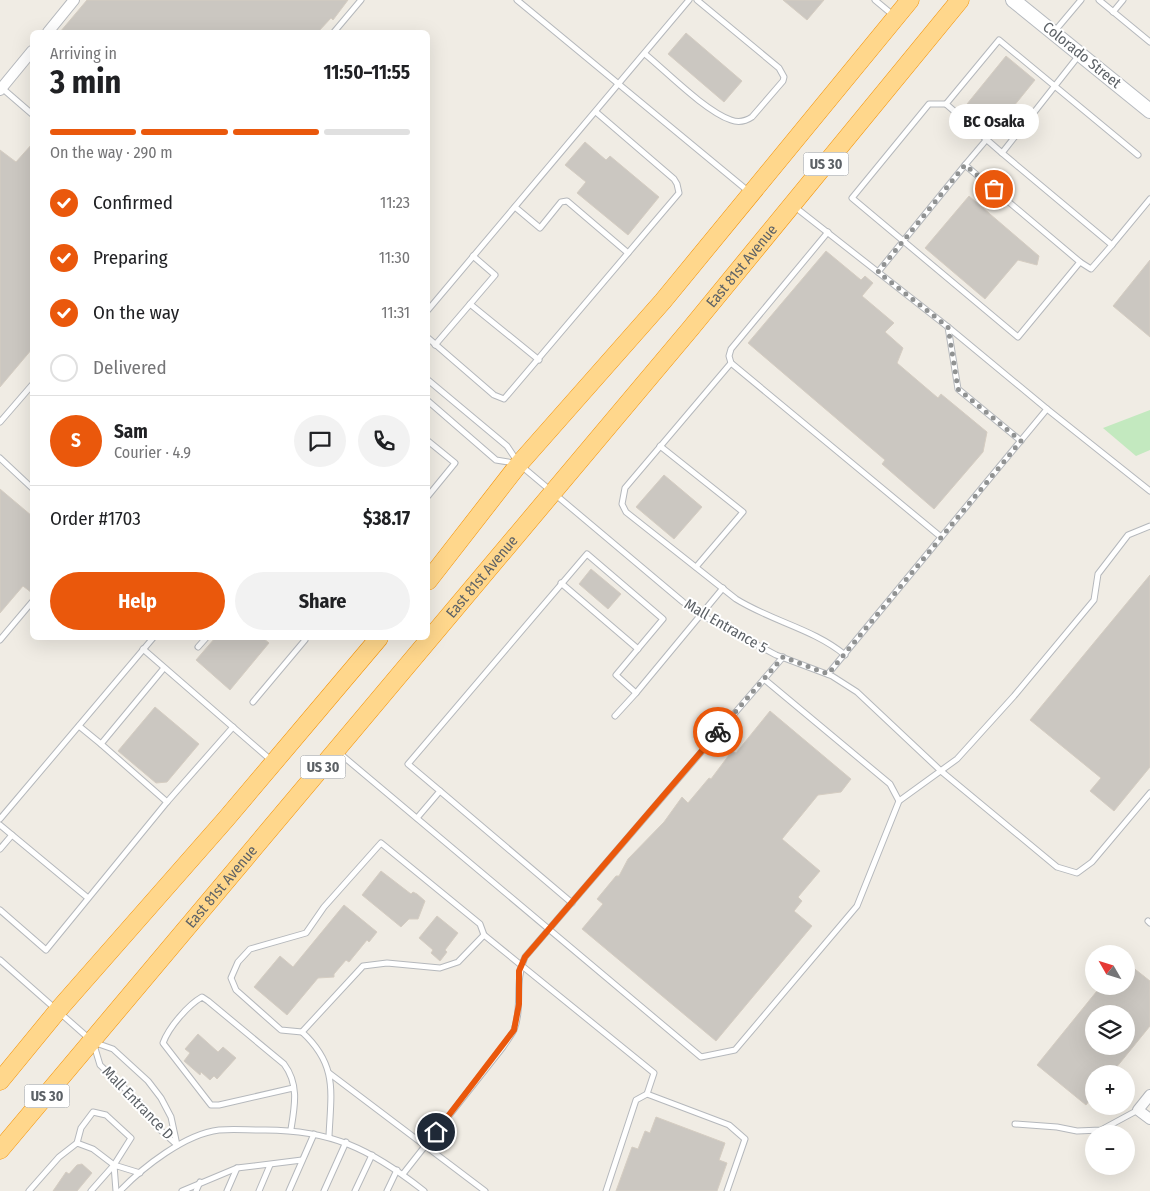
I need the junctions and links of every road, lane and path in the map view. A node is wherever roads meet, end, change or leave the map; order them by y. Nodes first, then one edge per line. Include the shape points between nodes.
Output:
1 (74, 0) edge
2 (361, 0) edge
3 (518, 0) edge
4 (689, 0) edge
5 (697, 0) edge
6 (875, 0) edge
7 (910, 0) edge
8 (960, 0) edge
9 (1013, 0) edge
10 (1081, 0) edge
11 (1099, 0) edge
12 (1123, 0) edge
13 (1114, 12) junction
14 (896, 17) junction
15 (50, 30) edge
16 (336, 30) edge
17 (1053, 32) junction
18 (1150, 42) edge
19 (30, 53) edge
20 (645, 54) junction
21 (1080, 54) junction
22 (619, 84) junction
23 (1055, 85) junction
24 (1, 89) edge
25 (946, 104) junction
26 (1150, 111) edge
27 (30, 112) edge
28 (596, 112) junction
29 (986, 139) junction
30 (1002, 152) junction
31 (1138, 155) dead end
32 (965, 165) junction
33 (750, 194) junction
34 (1150, 199) edge
35 (792, 205) junction
36 (515, 207) junction
37 (828, 232) junction
38 (903, 241) junction
39 (1112, 245) junction
40 (628, 253) junction
41 (472, 256) junction
42 (1080, 262) junction
43 (878, 272) junction
44 (470, 304) junction
45 (430, 308) edge
46 (948, 327) junction
47 (430, 340) edge
48 (435, 345) junction
49 (538, 360) junction
50 (731, 363) junction
51 (430, 382) edge
52 (30, 387) edge
53 (430, 402) edge
54 (1047, 409) junction
55 (0, 422) edge
56 (1021, 441) junction
57 (430, 443) edge
58 (660, 446) junction
59 (0, 458) edge
60 (520, 464) junction
61 (30, 486) edge
62 (1150, 491) edge
63 (553, 492) junction
64 (430, 494) edge
65 (1150, 526) edge
66 (941, 537) junction
67 (696, 567) junction
68 (430, 578) edge
69 (561, 583) junction
70 (723, 588) junction
71 (30, 604) edge
72 (701, 615) junction
73 (430, 639) edge
74 (0, 640) edge
75 (150, 640) edge
76 (204, 640) edge
77 (303, 640) edge
78 (378, 640) edge
79 (429, 640) edge
80 (198, 647) dead end
81 (638, 648) junction
82 (143, 649) junction
83 (846, 655) junction
84 (783, 657) junction
85 (164, 668) junction
86 (828, 674) junction
87 (764, 679) junction
88 (636, 693) junction
89 (252, 702) dead end
90 (615, 716) dead end
91 (79, 726) junction
92 (233, 727) junction
93 (101, 744) junction
94 (336, 751) junction
95 (274, 762) junction
96 (942, 771) junction
97 (440, 791) junction
98 (1150, 793) edge
99 (899, 800) junction
100 (167, 802) junction
101 (417, 818) junction
102 (0, 819) edge
103 (0, 825) edge
104 (12, 835) junction
105 (0, 849) edge
106 (88, 898) junction
107 (572, 903) junction
108 (0, 910) edge
109 (549, 929) junction
110 (484, 935) junction
111 (0, 960) edge
112 (522, 964) junction
113 (58, 1009) junction
114 (302, 1032) junction
115 (93, 1042) junction
116 (329, 1074) junction
117 (0, 1081) edge
118 (294, 1088) junction
119 (646, 1094) junction
120 (1150, 1095) edge
121 (1138, 1110) junction
122 (1150, 1119) edge
123 (1015, 1124) dead end
124 (291, 1129) junction
125 (314, 1134) junction
126 (329, 1136) junction
127 (77, 1142) junction
128 (346, 1142) junction
129 (177, 1145) junction
130 (426, 1145) junction
131 (0, 1150) edge
132 (372, 1155) junction
133 (302, 1160) junction
134 (114, 1165) junction
135 (270, 1165) junction
136 (237, 1168) junction
137 (397, 1170) junction
138 (140, 1173) junction
139 (403, 1174) junction
140 (200, 1182) junction
141 (420, 1190) edge
142 (29, 1191) edge
143 (92, 1191) edge
144 (118, 1191) edge
145 (182, 1191) edge
146 (196, 1191) edge
147 (227, 1191) edge
148 (259, 1191) edge
149 (289, 1191) edge
150 (324, 1191) edge
151 (355, 1191) edge
152 (387, 1191) edge
153 (486, 1191) edge
154 (606, 1191) edge
155 (727, 1191) edge

1 - 15 street
2 - 16 lane
3 - 22 lane
4 - 20 lane
5 - 20 lane via 779,68 784,77 784,82 752,117 746,121 732,121 717,114
6 - 14 lane
7 - 14 highway, US 30
8 - 35 highway, East 81st Avenue / US 30
9 - 17 street, Colorado Street
10 - 17 lane
11 - 13 lane
12 - 13 lane
13 - 18 lane
14 - 33 highway, US 30
17 - 21 street, Colorado Street
19 - 24 street
20 - 22 lane
21 - 23 lane
21 - 26 street, Colorado Street
22 - 28 lane
22 - 33 lane
23 - 25 lane via 999,40
23 - 30 lane
23 - 31 lane
24 - 27 lane
25 - 29 lane
25 - 38 lane via 929,104 852,198
28 - 36 lane
28 - 40 lane via 674,179 679,189
29 - 30 lane
29 - 32 lane
30 - 39 lane
32 - 38 lane
32 - 42 lane
33 - 60 highway, US 30
34 - 39 lane
35 - 37 lane
35 - 63 highway, East 81st Avenue / US 30
36 - 40 lane via 540,228 561,202 567,201
36 - 41 lane
37 - 43 lane
37 - 50 lane via 731,349
38 - 42 lane via 1018,337
38 - 43 lane
39 - 42 lane via 1091,269
40 - 49 lane
41 - 44 lane via 495,275
41 - 45 lane
43 - 46 lane
44 - 48 lane
44 - 49 lane
46 - 54 lane
46 - 56 lane via 958,389
47 - 48 lane
48 - 49 lane via 499,398 508,396
50 - 58 lane
50 - 66 lane
51 - 60 lane, Mall Entrance 5 via 508,446
52 - 55 lane
53 - 60 lane via 496,460
54 - 56 lane
54 - 62 lane
56 - 66 lane
57 - 64 lane via 455,463
58 - 67 lane via 625,488 622,504 626,512
58 - 67 lane via 743,512
59 - 61 lane
60 - 63 lane, Mall Entrance 5
60 - 68 highway, US 30
63 - 72 lane, Mall Entrance 5
63 - 73 highway, East 81st Avenue / US 30
65 - 96 lane via 1128,535 1098,574 1094,600 1014,696
66 - 83 lane
67 - 70 lane
69 - 81 lane
69 - 81 lane via 586,554 663,619
69 - 97 lane via 408,764
70 - 72 lane
70 - 83 lane via 754,610 813,634
71 - 74 lane
72 - 84 lane, Mall Entrance 5
72 - 88 lane
75 - 82 lane
76 - 80 lane
77 - 89 lane
78 - 95 highway, US 30
79 - 94 highway, East 81st Avenue / US 30
81 - 88 lane via 616,674
82 - 85 lane
82 - 91 lane
83 - 86 lane
84 - 86 lane, Mall Entrance 5
84 - 87 lane
85 - 92 lane
85 - 93 lane
86 - 96 lane, Mall Entrance 5 via 857,692
87 - 99 lane via 890,784
87 - 107 lane
88 - 90 lane
91 - 93 lane
91 - 102 lane
92 - 95 lane
92 - 100 lane
93 - 100 lane
94 - 101 lane
94 - 115 highway, East 81st Avenue / US 30
95 - 113 highway, US 30
96 - 98 lane, Mall Entrance 5 via 1057,866 1077,874 1092,862
96 - 99 lane
97 - 101 lane
97 - 107 lane
99 - 109 lane via 857,906 735,1050 701,1057
100 - 106 lane
101 - 109 lane
103 - 104 lane
104 - 105 lane
104 - 106 lane
106 - 108 lane via 46,950
107 - 109 lane
109 - 112 lane
110 - 112 lane
110 - 114 lane via 458,962 440,968 387,963 363,966
110 - 114 lane via 480,924 381,843 324,907 306,933 250,950 238,962 231,978 236,990 282,1030
111 - 113 lane, Mall Entrance D
112 - 119 lane via 654,1073
112 - 130 lane via 514,1030
113 - 115 lane, Mall Entrance D
113 - 117 highway, US 30
114 - 116 lane via 316,1044 327,1063
115 - 129 lane, Mall Entrance D via 100,1065
115 - 129 lane, Mall Entrance D via 113,1049 162,1098 172,1117
115 - 131 highway, East 81st Avenue / US 30
116 - 126 lane
116 - 130 lane
118 - 118 lane via 293,1076 284,1064 202,997 195,1000 163,1043 211,1105
118 - 124 lane
119 - 154 lane via 636,1100
119 - 155 lane via 729,1125 745,1139
120 - 121 street
121 - 122 street
121 - 123 lane via 1100,1130 1078,1131
124 - 125 lane
124 - 129 lane via 218,1130
125 - 126 lane
125 - 133 lane
126 - 128 lane
127 - 134 lane via 93,1149
127 - 134 lane via 81,1128 93,1112 106,1115 131,1138
127 - 142 lane via 58,1157
128 - 132 lane
128 - 150 lane
129 - 138 lane
130 - 139 lane
130 - 153 lane
132 - 137 lane
132 - 151 lane
133 - 135 lane
133 - 149 lane
134 - 138 lane
134 - 143 lane
134 - 144 lane
135 - 136 lane
135 - 148 lane
136 - 140 lane
136 - 147 lane
137 - 139 lane
137 - 152 lane
138 - 144 lane
139 - 141 lane
140 - 145 lane
140 - 146 lane

